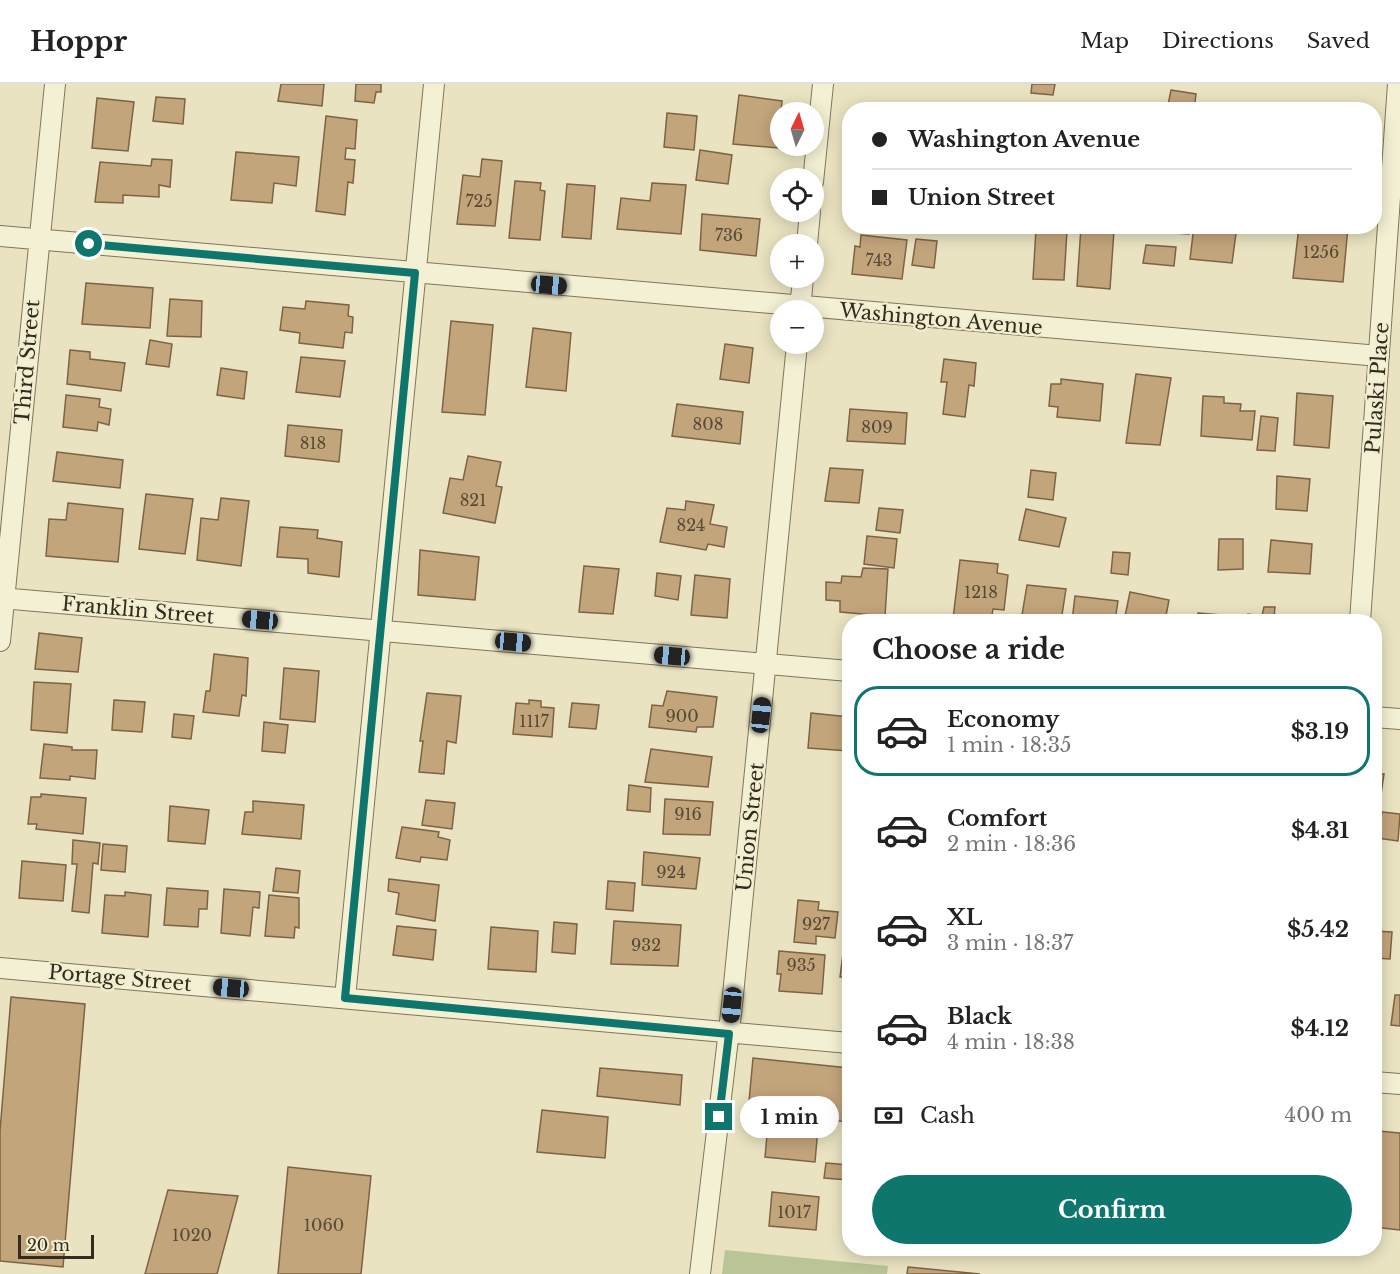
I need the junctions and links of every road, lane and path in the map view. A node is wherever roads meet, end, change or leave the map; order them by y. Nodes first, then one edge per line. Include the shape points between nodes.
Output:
1 (55, 84) edge
2 (434, 84) edge
3 (823, 84) edge
4 (1398, 84) edge
5 (814, 168) edge
6 (0, 236) edge
7 (39, 240) junction
8 (415, 273) junction
9 (770, 306) edge
10 (824, 311) edge
11 (796, 354) edge
12 (1379, 356) junction
13 (2, 599) edge
14 (1361, 614) edge
15 (380, 631) junction
16 (0, 641) edge
17 (767, 664) junction
18 (842, 670) edge
19 (1382, 718) edge
20 (1400, 719) edge
21 (0, 968) edge
22 (345, 998) junction
23 (729, 1034) junction
24 (842, 1042) edge
25 (1382, 1083) edge
26 (1400, 1084) edge
27 (700, 1274) edge

1 - 7 street, Third Street
2 - 8 street
3 - 5 street
4 - 12 street, Pulaski Place
6 - 7 street, Washington Avenue
7 - 8 street, Washington Avenue
7 - 13 street, Third Street
8 - 9 street, Washington Avenue
8 - 15 street
10 - 12 street, Washington Avenue
11 - 17 street, Union Street
12 - 14 street, Pulaski Place
13 - 15 street, Franklin Street
13 - 16 street, Third Street
15 - 17 street, Franklin Street
15 - 22 street
17 - 18 street, Franklin Street
17 - 23 street, Union Street
19 - 20 street
21 - 22 street, Portage Street
22 - 23 street, Portage Street
23 - 24 street, Portage Street
23 - 27 street, Union Street
25 - 26 street

